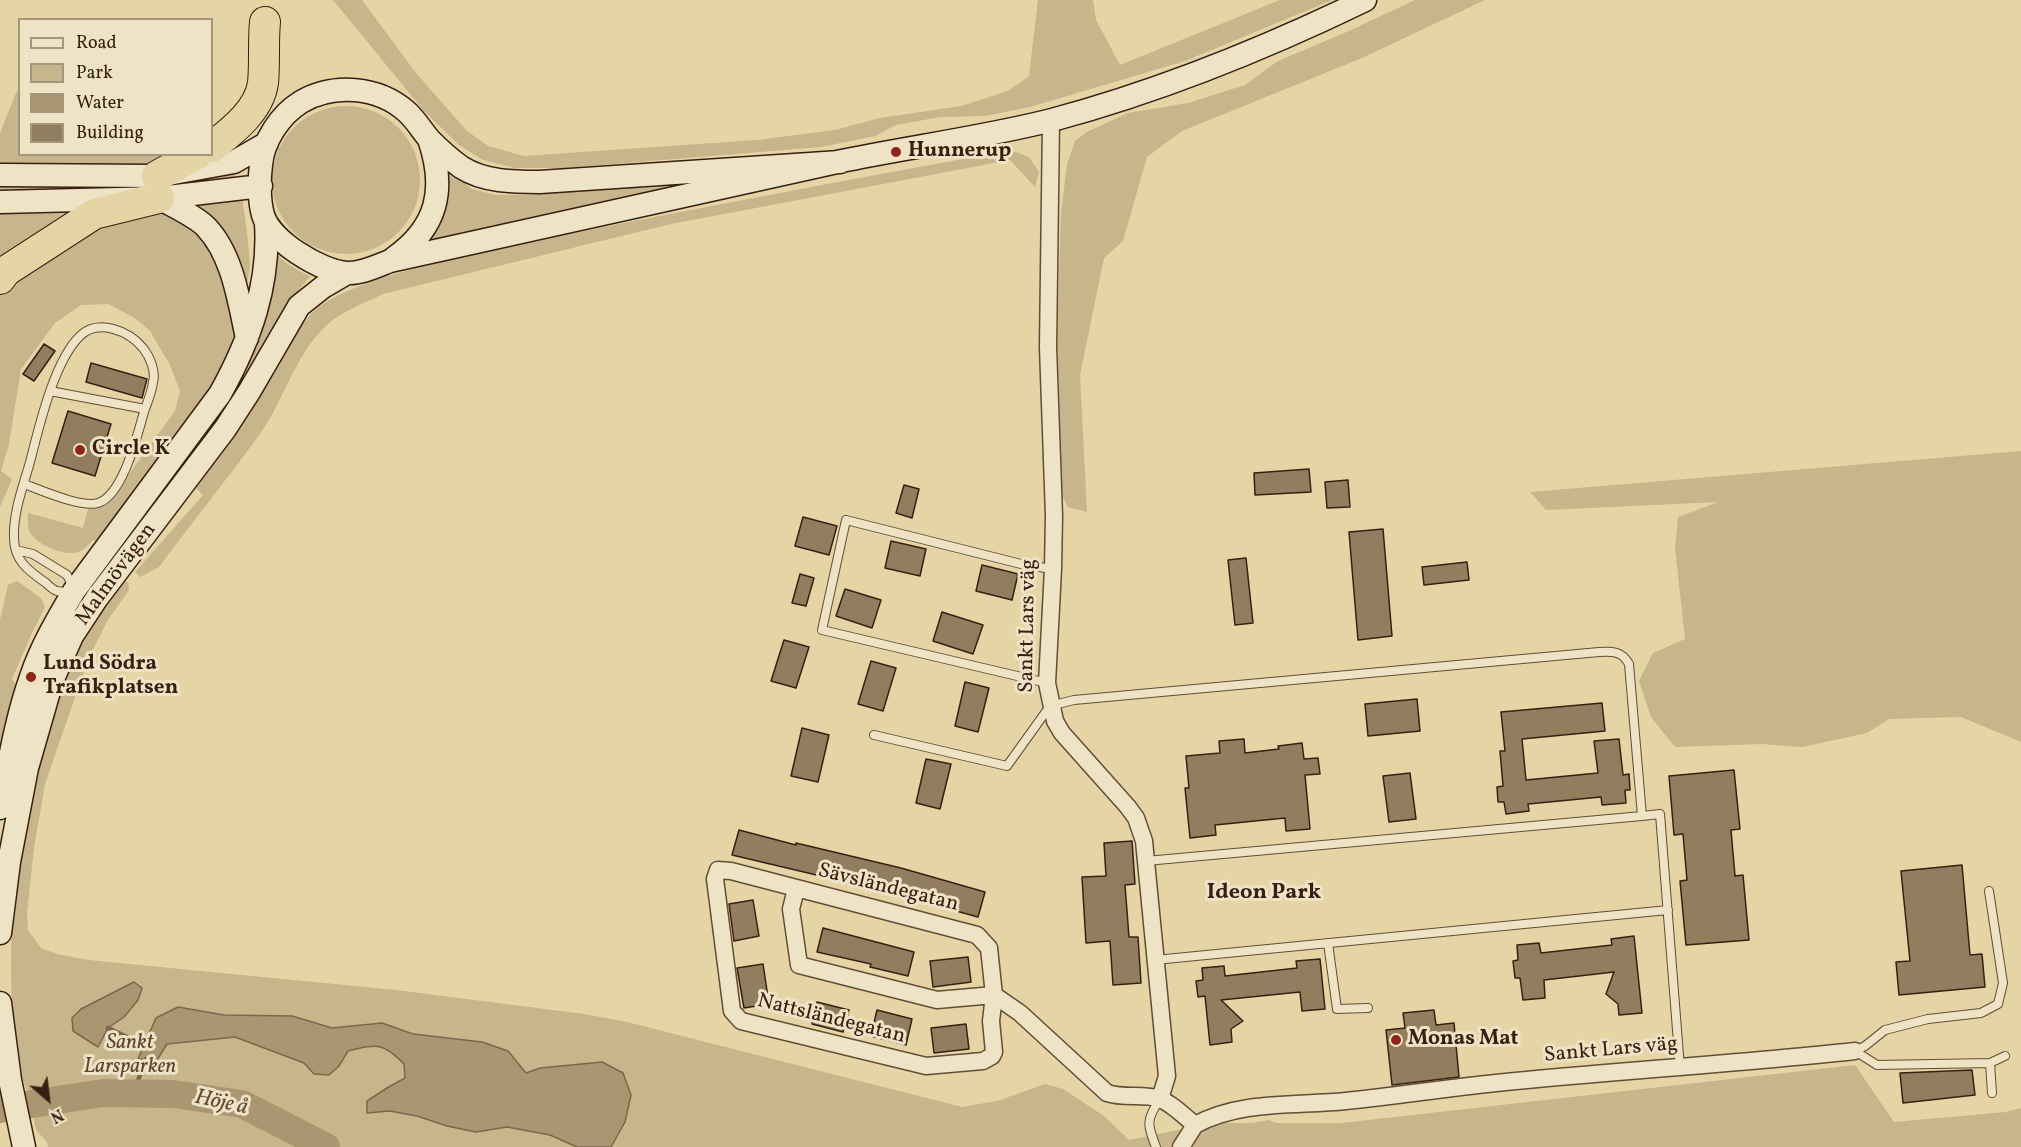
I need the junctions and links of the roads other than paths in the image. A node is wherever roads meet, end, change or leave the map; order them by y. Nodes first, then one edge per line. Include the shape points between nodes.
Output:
1 (1365, 0) edge
2 (265, 22) dead end
3 (1051, 120) junction
4 (429, 139) junction
5 (267, 143) junction
6 (213, 146) edge
7 (195, 156) edge
8 (840, 162) junction
9 (0, 175) edge
10 (261, 186) junction
11 (158, 187) junction
12 (0, 202) edge
13 (266, 223) junction
14 (390, 261) junction
15 (347, 273) junction
16 (0, 279) edge
17 (247, 339) junction
18 (50, 391) junction
19 (145, 409) junction
20 (24, 484) junction
21 (16, 550) junction
22 (1053, 569) junction
23 (117, 571) junction
24 (82, 594) junction
25 (72, 636) junction
26 (1047, 683) junction
27 (1050, 706) junction
28 (874, 735) dead end
29 (0, 808) edge
30 (1642, 816) junction
31 (1146, 861) junction
32 (715, 879) joint
33 (796, 889) junction
34 (1989, 891) dead end
35 (1668, 910) junction
36 (0, 933) edge
37 (1328, 943) junction
38 (1155, 960) junction
39 (994, 995) junction
40 (0, 1003) edge
41 (1368, 1008) dead end
42 (1855, 1051) junction
43 (2005, 1056) dead end
44 (1990, 1063) junction
45 (1680, 1068) junction
46 (1992, 1092) dead end
47 (1160, 1099) junction
48 (1195, 1125) junction
49 (24, 1147) edge
50 (1155, 1147) edge
51 (1181, 1147) edge

1 - 3 main road via 1216,67
2 - 6 highway via 263,84 258,98 241,123
3 - 8 main road
3 - 22 street, Sankt Lars väg via 1048,347
4 - 5 main road via 406,111 384,98 359,90 333,89 292,107 277,123
4 - 8 main road via 462,167 505,182
4 - 14 main road via 438,173 434,208 424,229
5 - 10 main road via 261,164
5 - 11 main road via 234,162
7 - 11 highway
8 - 14 main road
9 - 11 main road
10 - 11 main road
10 - 13 main road
11 - 12 main road
11 - 16 highway via 94,214 6,271
11 - 17 main road via 206,226 223,251
13 - 15 main road via 290,249
13 - 17 main road, Malmövägen via 265,280
14 - 15 main road
15 - 23 main road, Malmövägen via 299,306 225,429
17 - 24 main road, Malmövägen via 220,394
18 - 19 lane
18 - 19 lane via 79,337 91,328 106,327 131,336 152,364 154,381
18 - 20 lane
19 - 20 lane via 127,468 103,501 89,505
20 - 21 lane via 16,511
21 - 24 lane via 33,554 67,575
21 - 24 lane via 24,568 58,591
22 - 26 street, Sankt Lars väg
22 - 26 lane via 846,520 822,630
23 - 24 lane
23 - 25 main road, Malmövägen
24 - 25 lane
24 - 29 main road, Malmövägen via 54,626 31,677
25 - 36 main road, Malmövägen via 52,681 27,768
26 - 27 street, Sankt Lars väg
27 - 28 lane via 1006,766
27 - 30 lane via 1074,700 1617,652 1629,664
27 - 31 street, Sankt Lars väg via 1062,733 1078,754 1111,785 1136,818
30 - 31 lane
30 - 35 lane via 1660,814
31 - 38 street, Sankt Lars väg
32 - 33 street, Sävsländegatan via 718,870 732,871
32 - 39 street, Nattsländegatan via 732,1011 741,1021 926,1066 983,1061 994,1052
33 - 39 street, Sävsländegatan via 977,935 989,948
33 - 39 street via 791,909 799,965 937,1000
34 - 42 lane via 2003,983 1998,1004 1981,1014 1928,1019 1885,1030
35 - 37 lane
35 - 45 lane
37 - 38 lane
37 - 41 lane via 1337,1009
38 - 47 street, Sankt Lars väg via 1167,1076
39 - 47 street via 1020,1013 1107,1093
40 - 49 main road
42 - 44 lane via 1876,1065
42 - 45 street, Sankt Lars väg
43 - 44 lane
44 - 46 lane
45 - 48 street, Sankt Lars väg via 1260,1106 1234,1110
47 - 48 street
47 - 50 lane via 1148,1125
48 - 51 street

